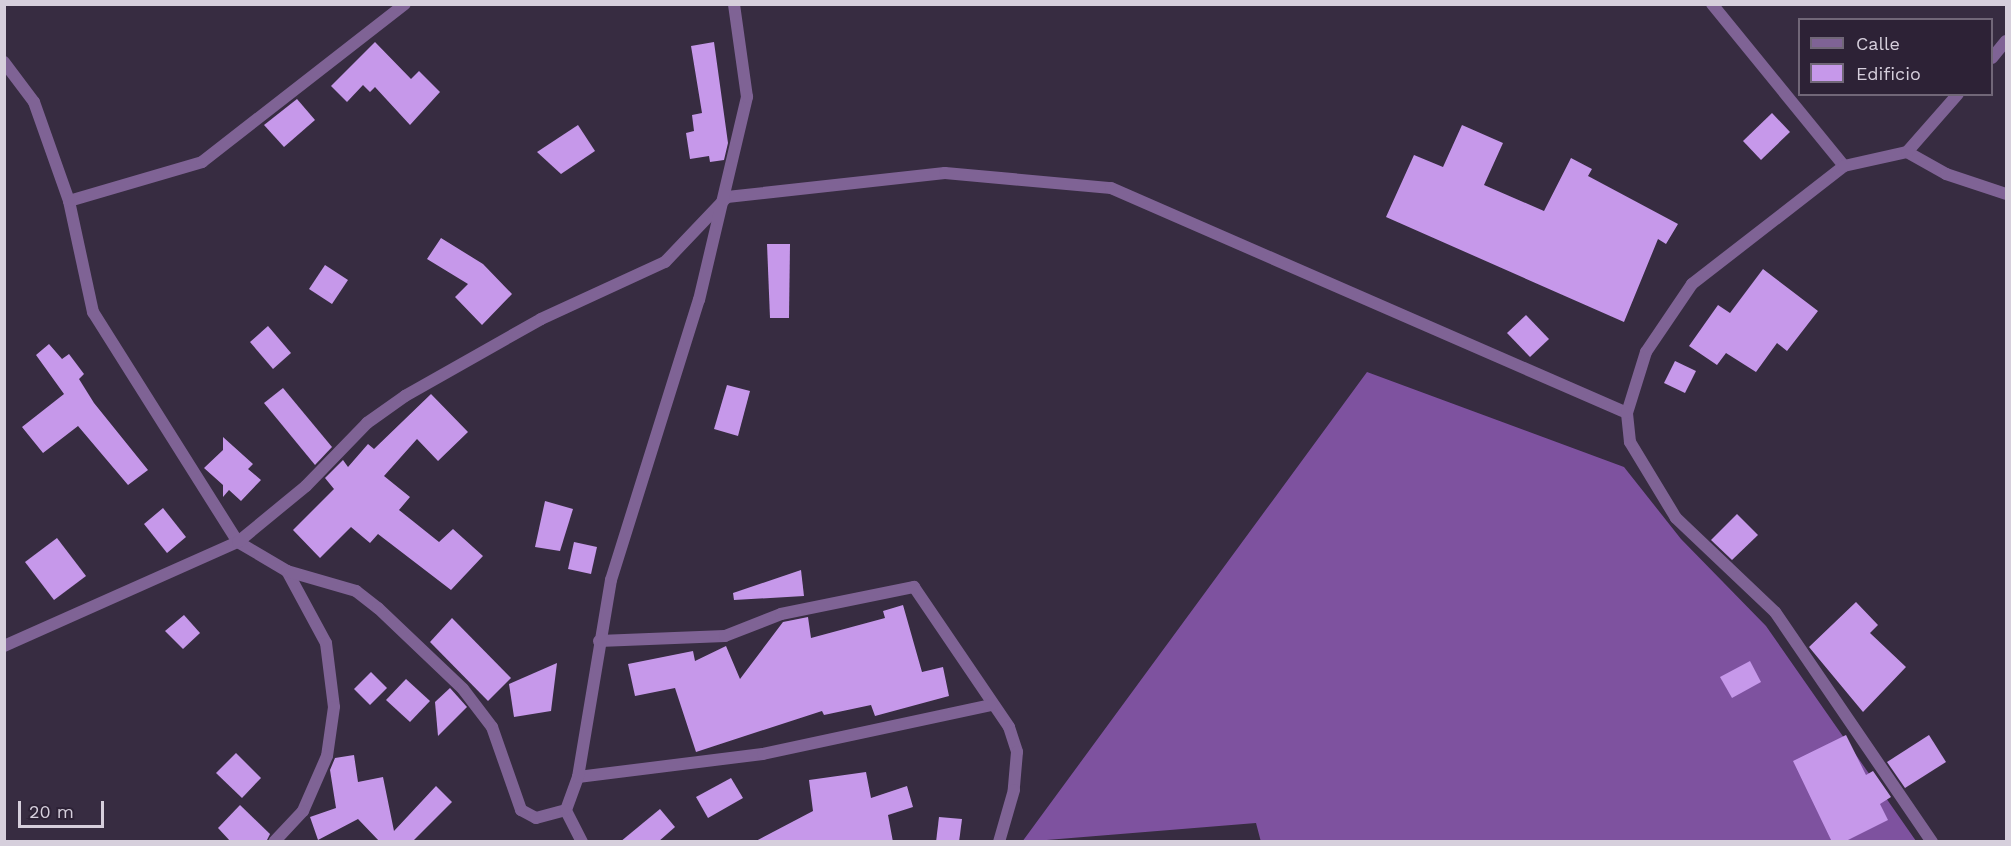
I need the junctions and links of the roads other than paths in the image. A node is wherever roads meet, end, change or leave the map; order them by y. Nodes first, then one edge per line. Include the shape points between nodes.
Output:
1 (405, 4) edge
2 (734, 4) edge
3 (1712, 4) edge
4 (2007, 41) edge
5 (1993, 57) edge
6 (4, 62) edge
7 (1956, 96) edge
8 (1906, 152) junction
9 (1844, 166) junction
10 (2007, 194) edge
11 (727, 197) junction
12 (69, 201) junction
13 (1627, 413) junction
14 (238, 542) junction
15 (287, 571) junction
16 (599, 641) junction
17 (4, 646) edge
18 (992, 705) junction
19 (578, 777) junction
20 (566, 810) junction
21 (274, 842) edge
22 (582, 842) edge
23 (999, 842) edge
24 (1932, 842) edge

1 - 12 street via 202,162
2 - 11 street via 747,97
3 - 9 street
4 - 5 street
6 - 12 street via 34,102
7 - 8 street
8 - 9 street
8 - 10 street via 1946,174
9 - 13 street via 1692,284 1646,352
11 - 13 street via 945,173 1111,188
11 - 14 street via 665,261 541,319 405,396 367,423 306,486
11 - 16 street via 628,516
12 - 14 street via 93,312
13 - 24 street via 1630,442 1676,518 1775,612
14 - 15 street
14 - 17 street
15 - 20 street via 356,591 378,608 463,688 492,727 521,810 536,818
15 - 21 street via 326,643 334,707 327,756 303,811
16 - 18 street via 725,636 781,614 914,587
16 - 19 street
18 - 19 street via 763,754
18 - 23 street via 1009,727 1017,752 1014,790
19 - 20 street
20 - 22 street

